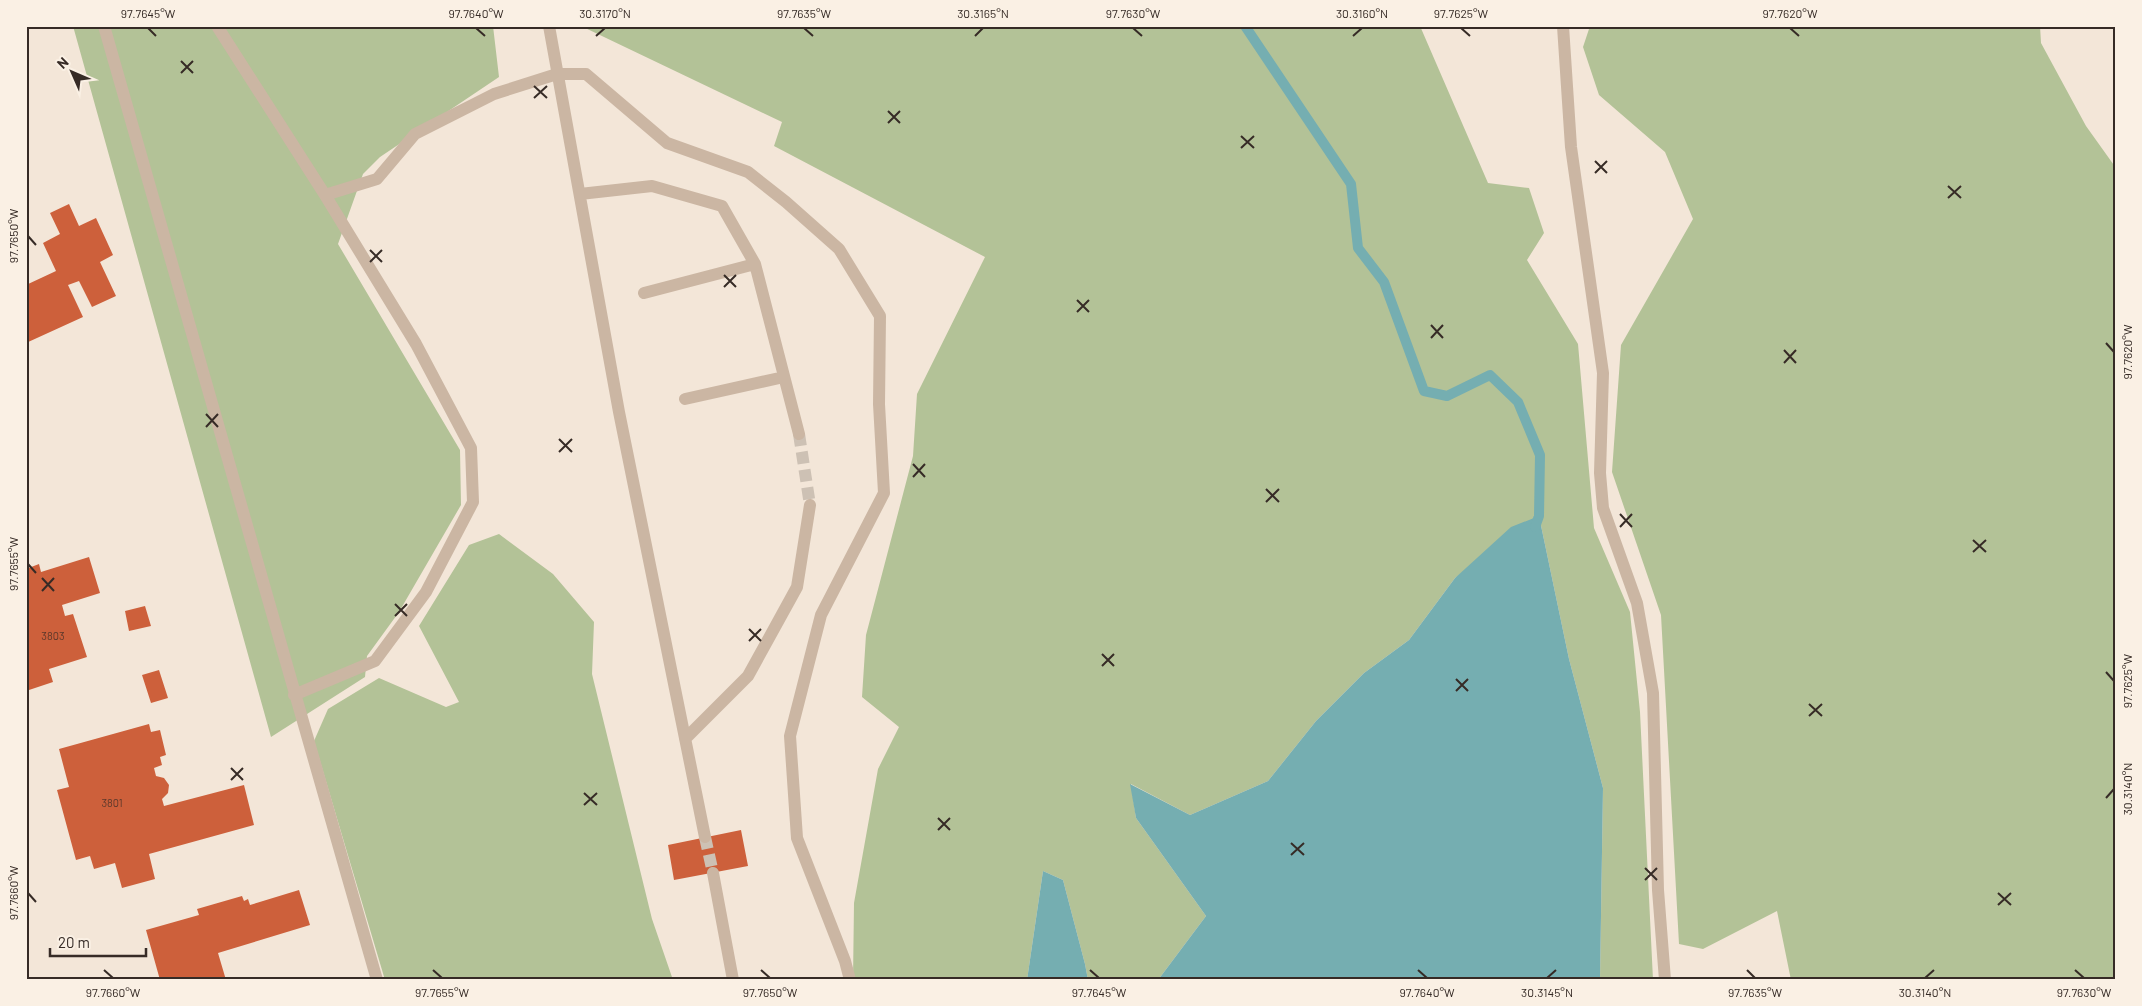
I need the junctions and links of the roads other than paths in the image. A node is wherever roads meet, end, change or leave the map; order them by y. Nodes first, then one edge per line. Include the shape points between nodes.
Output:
1 (104, 26) edge
2 (217, 26) edge
3 (549, 26) edge
4 (1563, 26) edge
5 (557, 74) junction
6 (580, 194) junction
7 (325, 195) junction
8 (754, 264) junction
9 (644, 293) dead end
10 (784, 377) junction
11 (685, 399) dead end
12 (799, 434) tunnel mouth
13 (810, 505) tunnel mouth
14 (294, 695) junction
15 (685, 739) junction
16 (705, 837) tunnel mouth
17 (713, 873) tunnel mouth
18 (377, 980) edge
19 (733, 980) edge
20 (850, 980) edge
21 (1665, 980) edge

1 - 14 street
2 - 7 street
3 - 5 street
4 - 21 street via 1571,147 1603,373 1600,473 1603,508 1637,603 1653,693 1658,890
5 - 6 street
5 - 7 street via 494,94 415,134 377,178
5 - 20 street via 586,74 668,143 748,172 839,249 880,316 879,404 884,493 821,615 790,736 797,838 846,961
6 - 8 street via 652,186 722,206
6 - 15 street via 619,412
7 - 14 street via 416,344 471,448 474,502 426,592 375,661
8 - 9 street
8 - 10 street
10 - 11 street
10 - 12 street
13 - 15 street via 798,587 748,676
14 - 18 street
15 - 16 street
17 - 19 street

